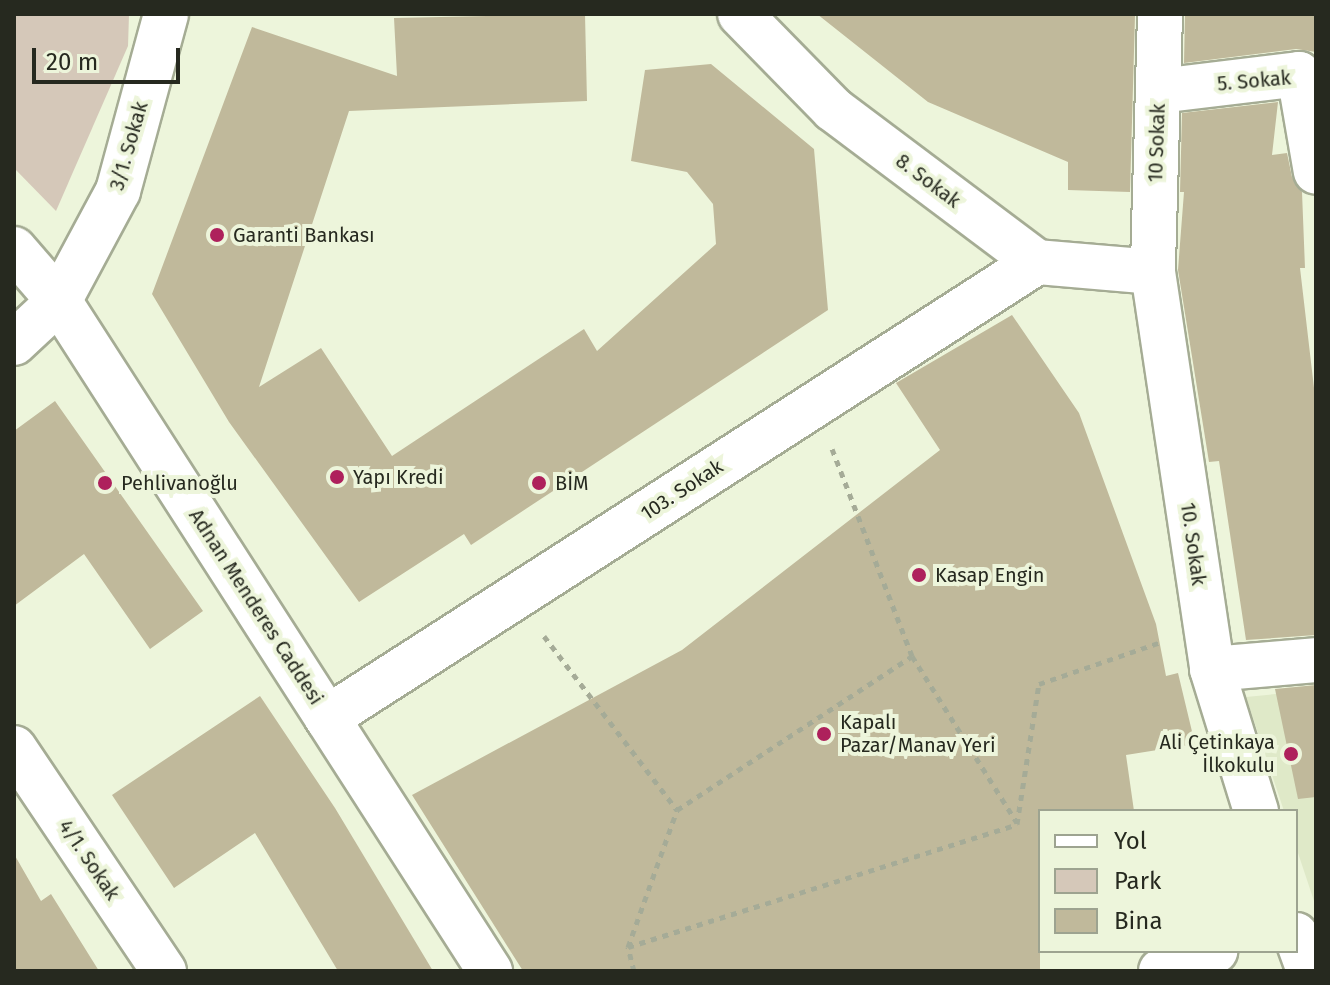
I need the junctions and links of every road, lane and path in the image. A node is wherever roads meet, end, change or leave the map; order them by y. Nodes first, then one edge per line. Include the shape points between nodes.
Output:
1 (166, 14) edge
2 (740, 14) edge
3 (1160, 14) edge
4 (1159, 91) junction
5 (1316, 172) edge
6 (14, 249) edge
7 (1037, 262) junction
8 (1153, 272) junction
9 (59, 301) junction
10 (14, 343) edge
11 (815, 405) junction
12 (515, 597) junction
13 (1206, 626) junction
14 (912, 656) junction
15 (1316, 660) edge
16 (1212, 669) junction
17 (327, 718) junction
18 (14, 748) edge
19 (1255, 809) edge
20 (677, 810) junction
21 (1017, 824) junction
22 (1298, 941) edge
23 (628, 947) junction
24 (1210, 953) edge
25 (164, 971) edge
26 (490, 971) edge
27 (634, 971) edge
28 (1161, 971) edge
29 (1309, 971) edge

1 - 9 street, 3/1. Sokak via 118,191
2 - 7 street, 8. Sokak via 833,109
3 - 4 street, 10 Sokak
4 - 5 street, 5. Sokak via 1299,74
4 - 8 street, 10 Sokak
6 - 9 street, Adnan Menderes Caddesi
7 - 8 street
7 - 11 street, 103. Sokak
8 - 13 street, 10. Sokak
9 - 10 street, 3/1. Sokak
9 - 17 street, Adnan Menderes Caddesi
11 - 12 street, 103. Sokak
11 - 14 path
12 - 17 street, 103. Sokak
12 - 20 path
13 - 16 street, 10. Sokak
13 - 21 path via 1039,684
14 - 20 path
14 - 21 path
15 - 16 street
16 - 19 street, 10. Sokak
17 - 26 street, Adnan Menderes Caddesi
18 - 25 street, 4/1. Sokak
20 - 23 path
21 - 23 path
22 - 29 street
23 - 27 path
24 - 28 street

